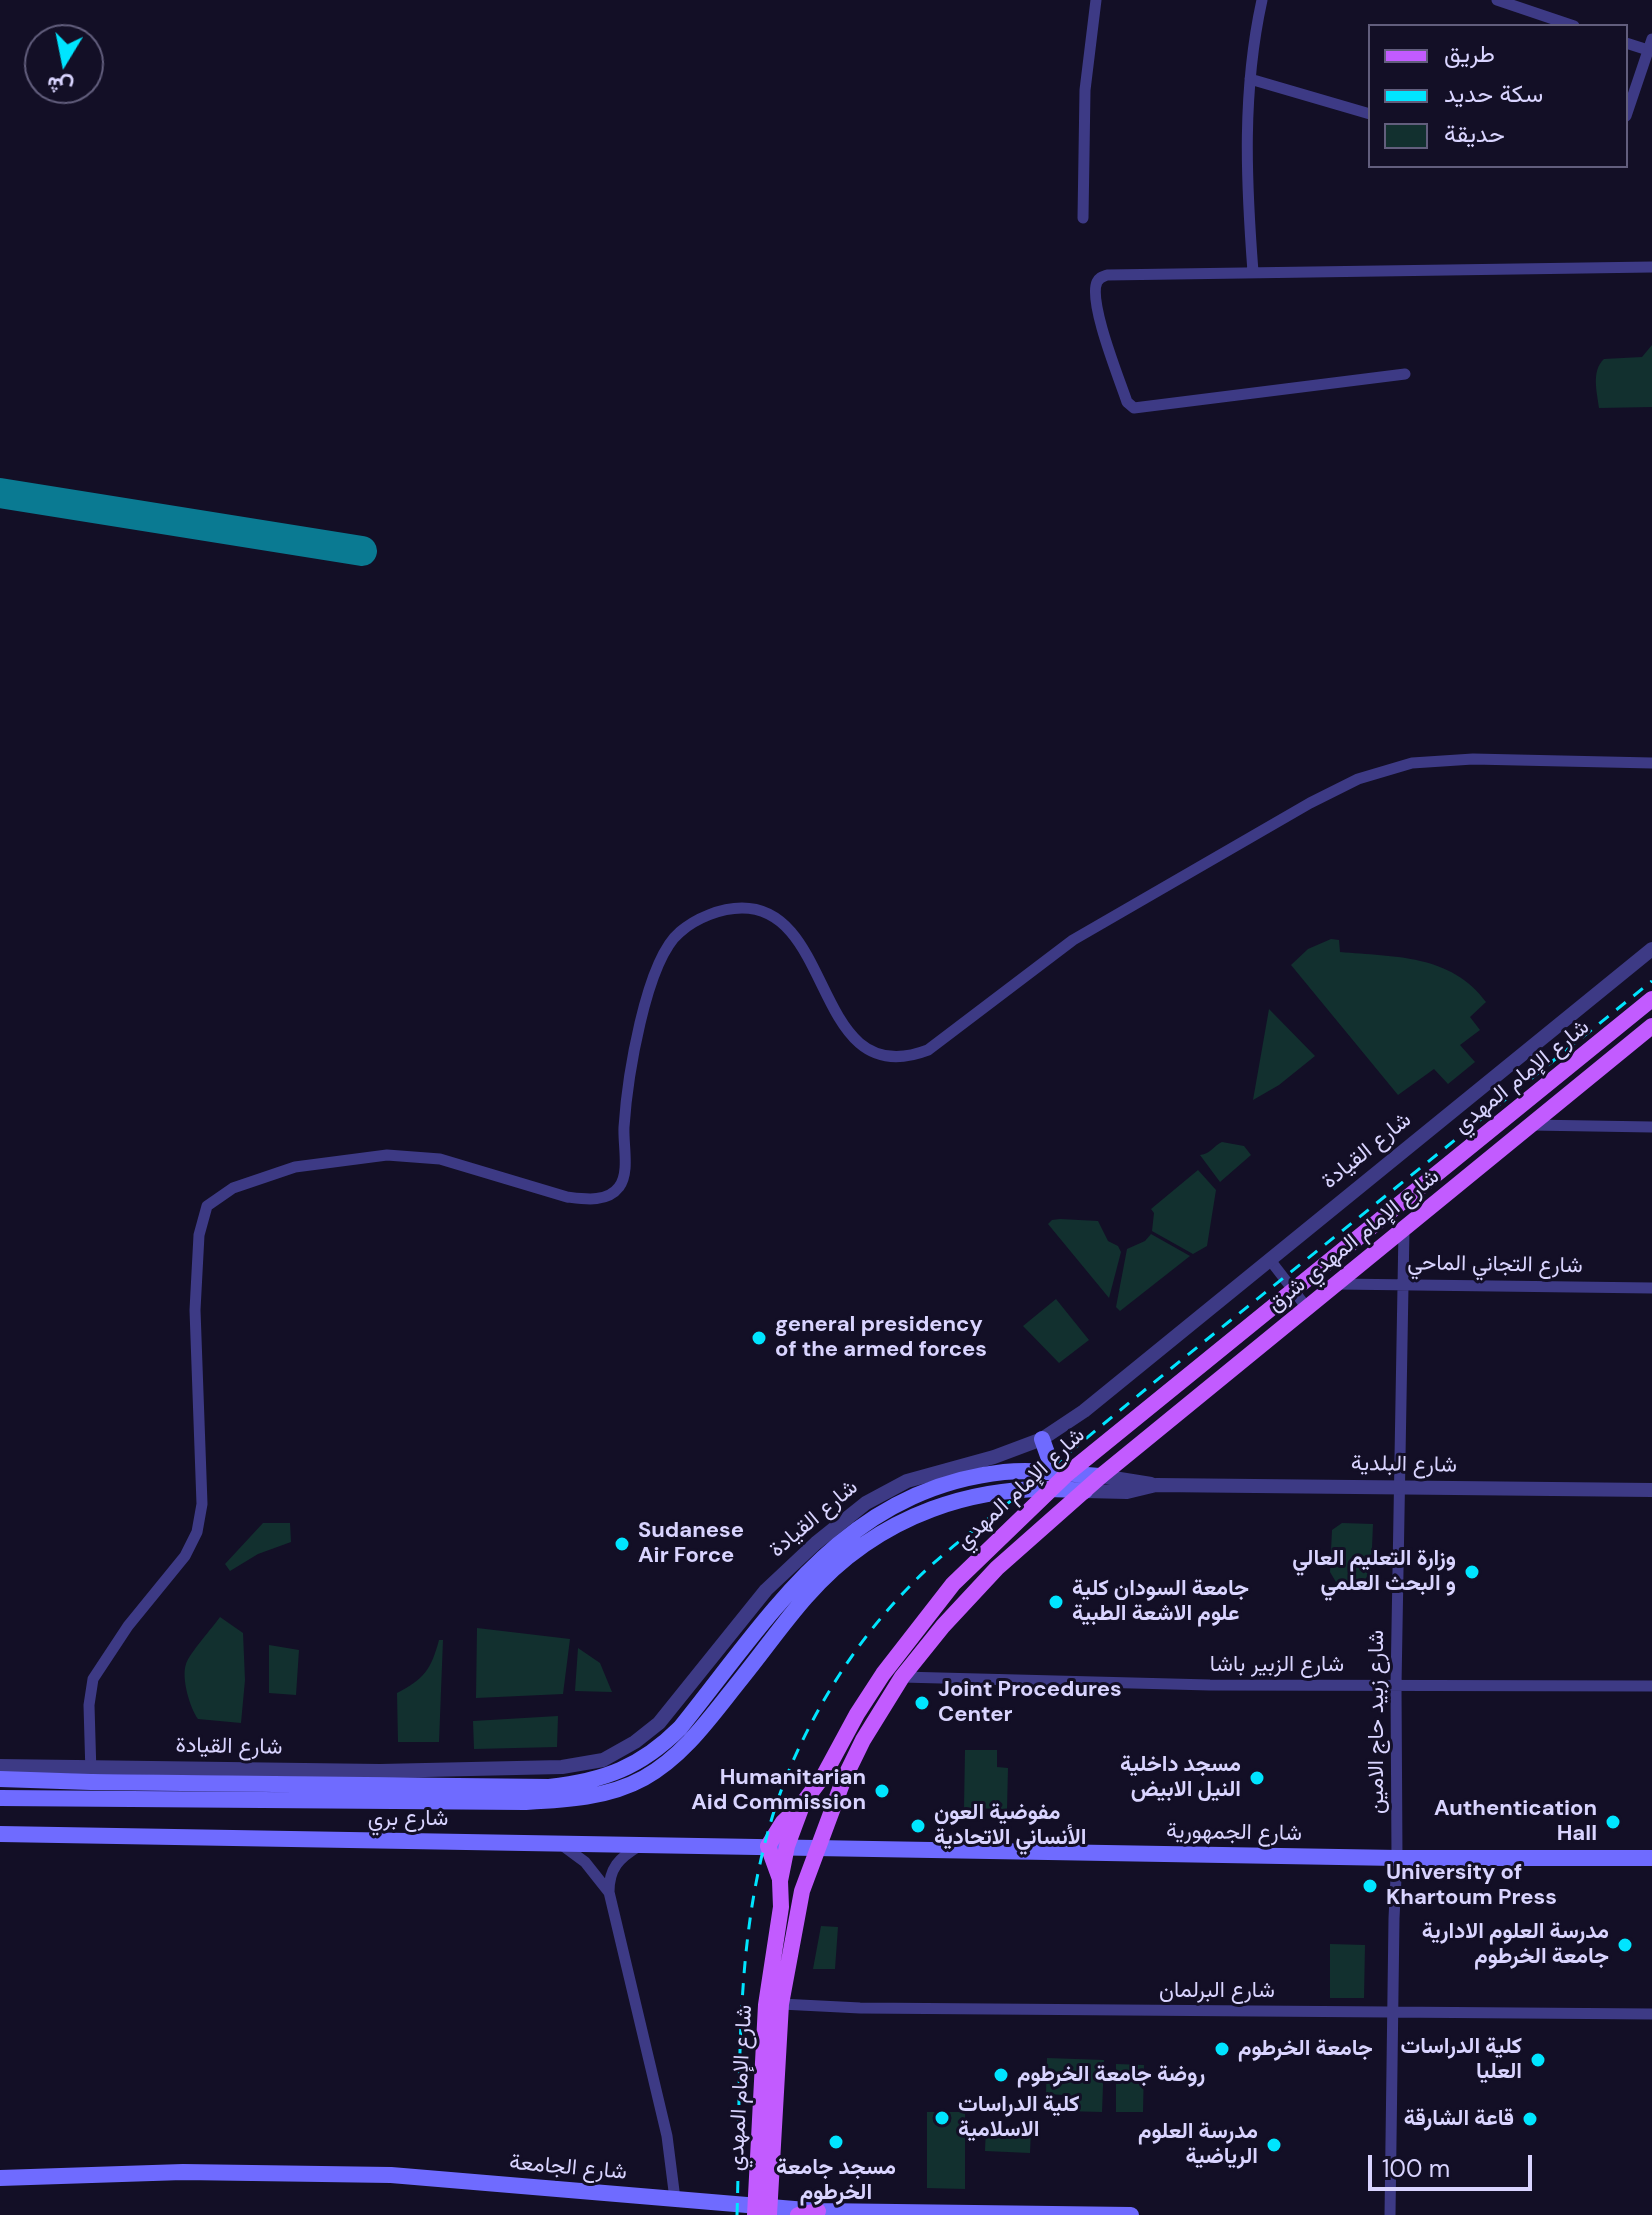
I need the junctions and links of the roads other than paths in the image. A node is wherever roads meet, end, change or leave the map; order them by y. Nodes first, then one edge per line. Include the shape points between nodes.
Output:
1 (1096, 0) edge
2 (1262, 0) edge
3 (1497, 0) edge
4 (1568, 24) edge
5 (1628, 43) edge
6 (1650, 47) edge
7 (1250, 79) junction
8 (1628, 110) edge
9 (1368, 113) edge
10 (1083, 218) dead end
11 (1652, 267) edge
12 (1253, 272) junction
13 (1405, 374) dead end
14 (1652, 763) edge
15 (1652, 949) edge
16 (1652, 999) edge
17 (1652, 1026) edge
18 (1531, 1125) junction
19 (1652, 1127) edge
20 (1404, 1229) junction
21 (1270, 1260) junction
22 (1336, 1284) junction
23 (1402, 1284) junction
24 (1652, 1288) edge
25 (1294, 1291) junction
26 (1307, 1308) junction
27 (1042, 1439) junction
28 (1101, 1476) junction
29 (1059, 1478) junction
30 (1156, 1485) junction
31 (1399, 1487) junction
32 (1652, 1490) edge
33 (1085, 1491) junction
34 (902, 1677) junction
35 (1396, 1685) junction
36 (1652, 1686) edge
37 (0, 1766) edge
38 (91, 1775) junction
39 (0, 1779) edge
40 (332, 1786) junction
41 (0, 1798) edge
42 (803, 1803) junction
43 (0, 1834) edge
44 (558, 1842) junction
45 (643, 1844) junction
46 (768, 1846) junction
47 (787, 1846) junction
48 (816, 1849) junction
49 (1397, 1858) junction
50 (1652, 1858) edge
51 (780, 1881) junction
52 (609, 1892) junction
53 (781, 2004) junction
54 (1393, 2012) junction
55 (1652, 2014) edge
56 (0, 2178) edge
57 (675, 2199) junction
58 (762, 2210) edge
59 (818, 2211) junction
60 (798, 2215) edge
61 (1131, 2215) edge
62 (1390, 2215) edge

1 - 10 street via 1085,90
2 - 7 street
3 - 4 street
5 - 6 street
6 - 8 street
7 - 9 street
7 - 12 street via 1246,184
11 - 12 street
12 - 13 street via 1100,278 1096,309 1127,402 1144,409
14 - 38 street via 1458,760 1412,763 1358,779 1073,940 928,1050 910,1057 891,1058 855,1041 802,948 773,914 754,908 714,913 681,931 657,965 626,1102 624,1175 609,1196 567,1197 440,1159 387,1155 295,1167 233,1188 207,1206 199,1235 195,1310 202,1504 197,1532 185,1556 93,1679
15 - 21 street, شارع القيادة
16 - 25 main road, شارع الإمام المهدي
17 - 18 main road, شارع الإمام المهدي شرق
18 - 19 street
18 - 20 main road, شارع الإمام المهدي شرق
20 - 22 main road, شارع الإمام المهدي شرق
20 - 23 street, شارع زبيد حاج الامين
21 - 25 street
21 - 27 street, شارع القيادة
22 - 23 street, شارع التجاني الماحي
22 - 26 main road, شارع الإمام المهدي شرق
23 - 24 street, شارع التجاني الماحي
23 - 31 street, شارع زبيد حاج الامين
25 - 26 street
25 - 29 main road, شارع الإمام المهدي
26 - 28 main road, شارع الإمام المهدي شرق
27 - 29 main road
27 - 40 street, شارع القيادة via 907,1481 866,1503 766,1590 659,1723 603,1760
28 - 29 main road
28 - 30 street
28 - 33 main road, شارع الإمام المهدي شرق
29 - 33 main road, شارع القيادة
29 - 40 main road, شارع القيادة via 934,1507 865,1544 807,1596 693,1739 641,1780 576,1799 525,1802
29 - 42 main road, شارع الإمام المهدي via 924,1620 883,1674
30 - 31 street, شارع البلدية
30 - 33 street via 1127,1492
31 - 32 street, شارع البلدية
31 - 35 street, شارع زبيد حاج الامين
33 - 34 main road, شارع الإمام المهدي via 997,1568
34 - 35 street, شارع الزبير باشا
34 - 48 main road, شارع الإمام المهدي via 863,1740
35 - 36 street, شارع الزبير باشا
35 - 49 street, شارع زبيد حاج الامين
37 - 38 street, شارع القيادة
38 - 39 main road, شارع القيادة
38 - 40 main road, شارع القيادة
40 - 41 main road, شارع القيادة
42 - 46 main road
42 - 47 main road, شارع الإمام المهدي
43 - 44 main road, شارع بري
44 - 45 main road, شارع بري
44 - 52 street via 585,1862
45 - 46 main road, شارع بري
45 - 52 street via 618,1859
46 - 47 main road, شارع بري
46 - 51 main road
47 - 48 main road, شارع بري
47 - 51 main road, شارع الإمام المهدي
48 - 49 main road, شارع الجمهورية
48 - 53 main road, شارع الإمام المهدي via 802,1891
49 - 50 main road, شارع الجمهورية
49 - 54 street, شارع زبيد حاج الامين
51 - 58 main road, شارع الإمام المهدي via 766,2005
52 - 57 street via 667,2136
53 - 54 street, شارع البرلمان
53 - 58 main road, شارع الإمام المهدي
54 - 55 street, شارع البرلمان
54 - 62 street, شارع زبيد حاج الامين
56 - 57 main road, شارع الجامعة via 347,2174
57 - 58 main road, شارع الجامعة
58 - 59 main road, شارع الجامعة
59 - 60 main road
59 - 61 main road, شارع الجامعة

